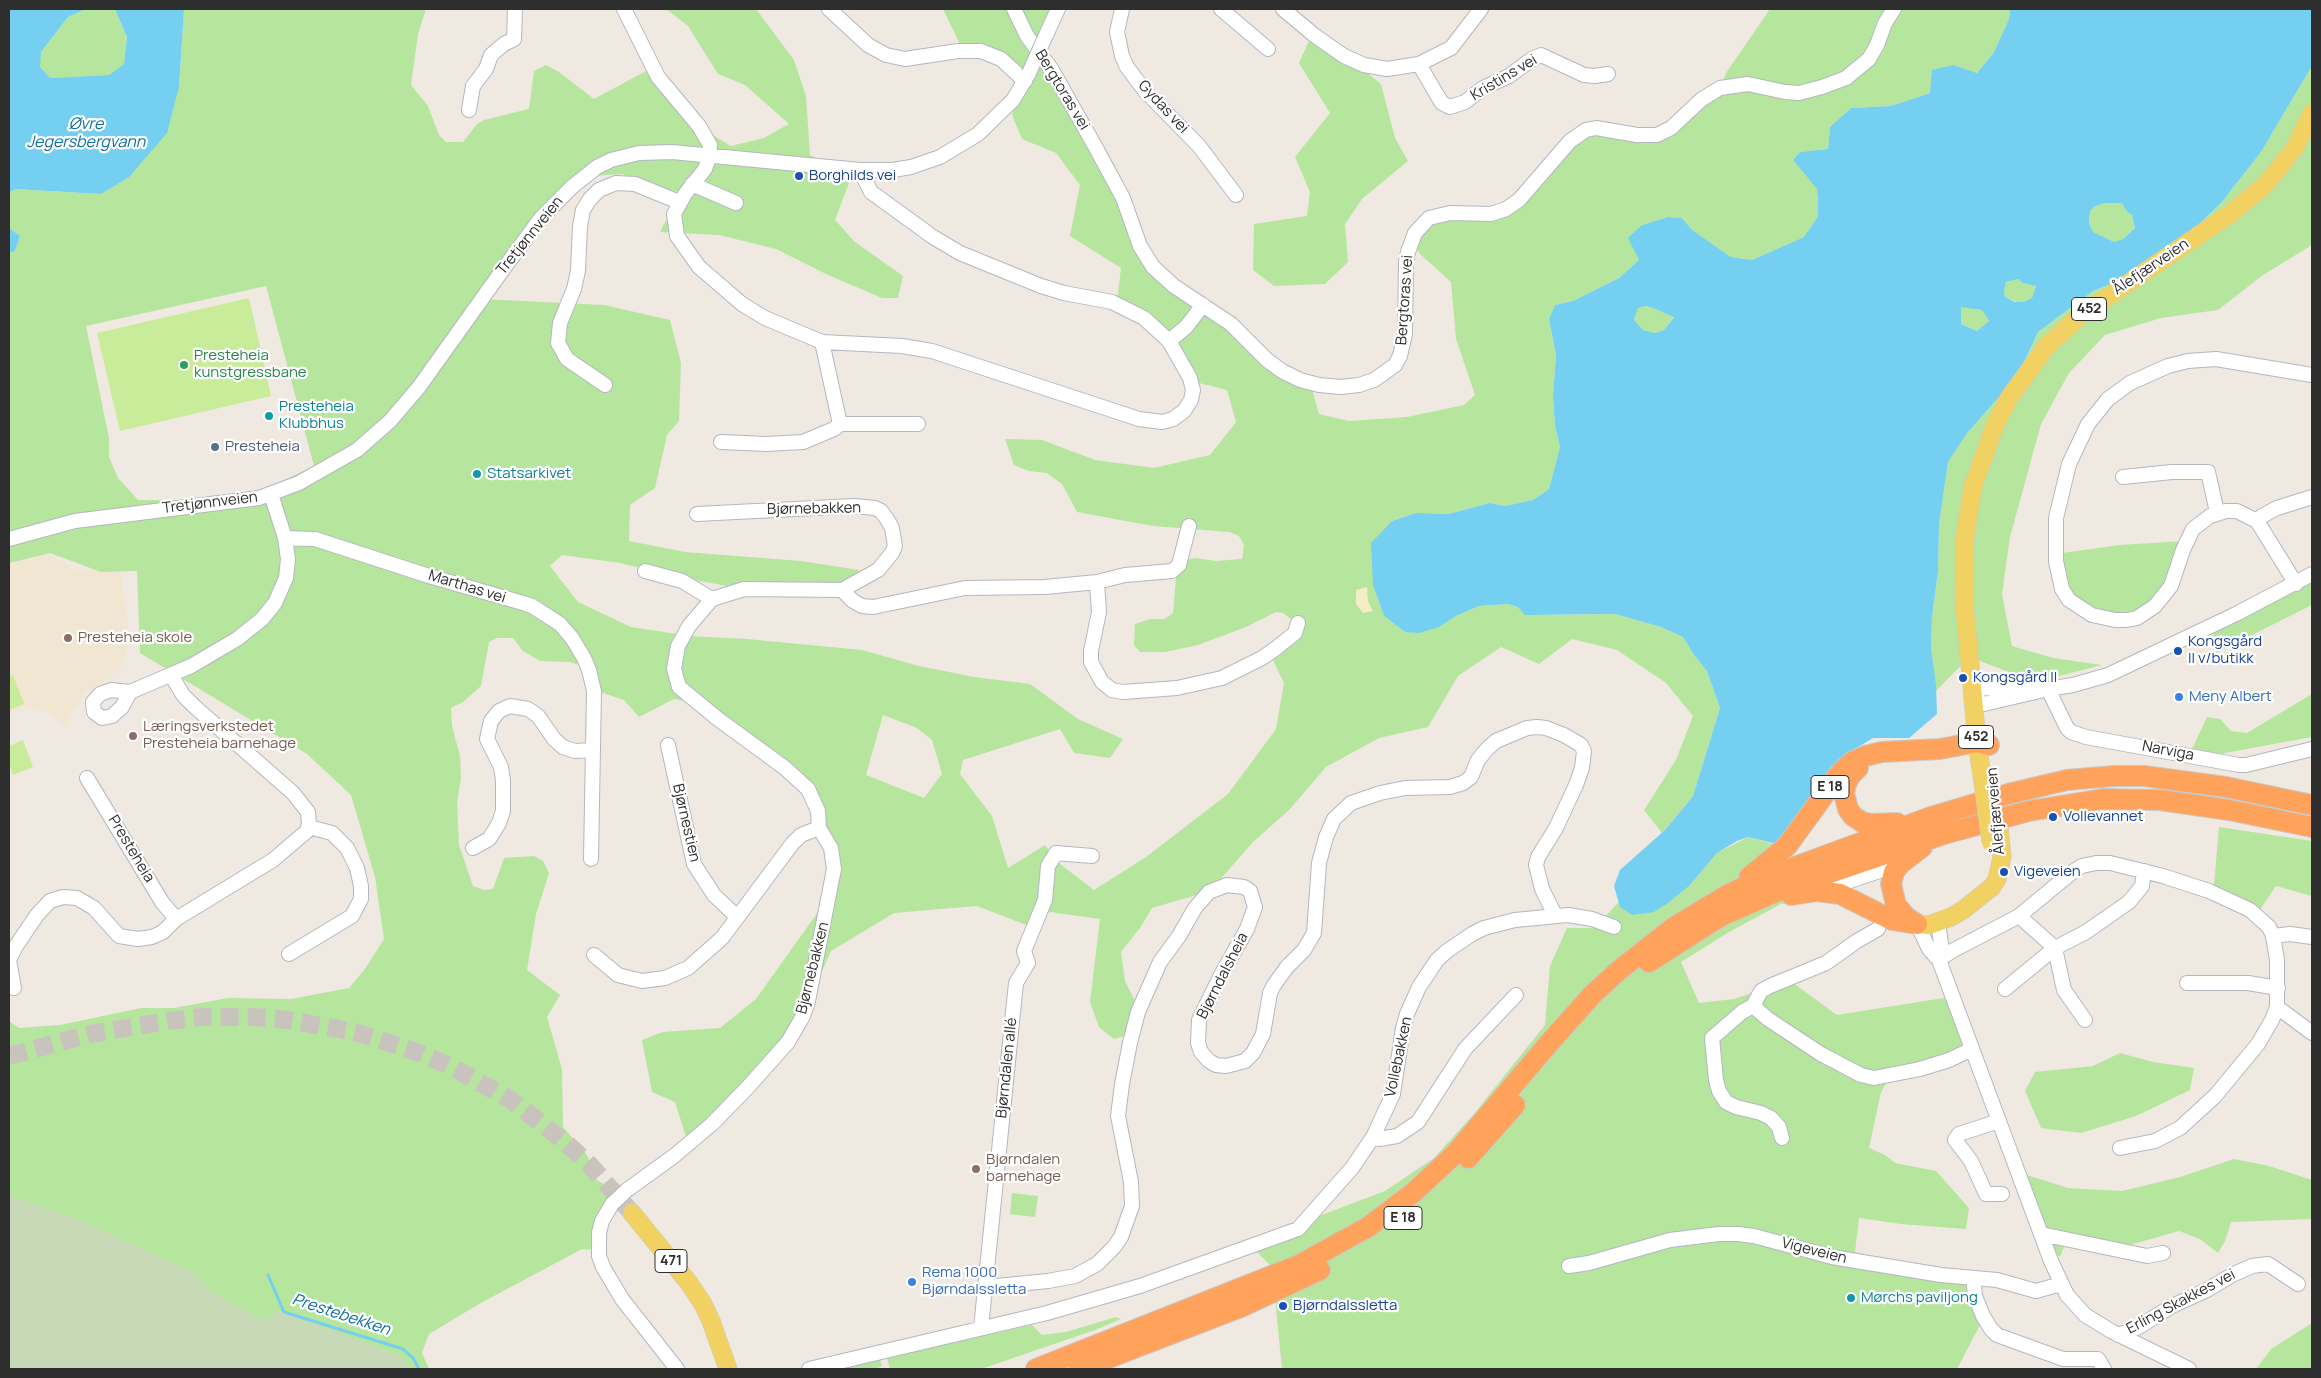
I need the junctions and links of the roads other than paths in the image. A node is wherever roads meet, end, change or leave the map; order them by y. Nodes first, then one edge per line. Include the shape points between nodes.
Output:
1 (515, 9) edge
2 (624, 9) edge
3 (829, 9) edge
4 (1014, 9) edge
5 (1058, 9) edge
6 (1122, 9) edge
7 (1222, 9) edge
8 (1283, 9) edge
9 (1482, 9) edge
10 (1894, 9) edge
11 (1268, 49) dead end
12 (1419, 64) junction
13 (1608, 74) dead end
14 (1027, 77) junction
15 (469, 110) dead end
16 (2312, 113) edge
17 (710, 155) junction
18 (860, 170) junction
19 (692, 184) junction
20 (1236, 195) dead end
21 (679, 202) junction
22 (736, 203) dead end
23 (1202, 305) junction
24 (1169, 341) junction
25 (822, 342) junction
26 (2312, 375) edge
27 (605, 385) dead end
28 (840, 424) junction
29 (918, 424) dead end
30 (721, 442) dead end
31 (2123, 477) dead end
32 (271, 494) junction
33 (2312, 496) edge
34 (2217, 512) junction
35 (697, 514) dead end
36 (2257, 521) junction
37 (1189, 526) dead end
38 (285, 538) junction
39 (9, 539) edge
40 (645, 571) dead end
41 (2312, 574) edge
42 (1097, 582) junction
43 (2296, 584) junction
44 (842, 590) junction
45 (712, 599) junction
46 (1298, 623) dead end
47 (171, 675) junction
48 (2048, 688) junction
49 (130, 692) dead end
50 (1979, 696) junction
51 (668, 745) dead end
52 (1981, 747) junction
53 (2312, 748) edge
54 (592, 750) junction
55 (88, 778) dead end
56 (2312, 805) edge
57 (1931, 817) junction
58 (2312, 826) edge
59 (309, 827) junction
60 (819, 828) junction
61 (1944, 834) junction
62 (473, 848) dead end
63 (1092, 856) dead end
64 (591, 859) dead end
65 (1900, 864) junction
66 (2144, 871) junction
67 (1817, 891) junction
68 (1706, 907) junction
69 (1740, 907) junction
70 (1555, 915) junction
71 (2019, 916) junction
72 (737, 917) junction
73 (176, 919) junction
74 (1938, 922) junction
75 (1916, 924) junction
76 (1614, 926) dead end
77 (1878, 929) dead end
78 (2273, 936) junction
79 (2312, 936) edge
80 (2055, 948) junction
81 (289, 954) dead end
82 (594, 955) dead end
83 (1939, 960) junction
84 (2187, 983) dead end
85 (14, 988) dead end
86 (2278, 988) junction
87 (2005, 989) dead end
88 (1516, 995) dead end
89 (1753, 1006) junction
90 (2277, 1007) junction
91 (2085, 1020) dead end
92 (2312, 1033) edge
93 (1972, 1048) junction
94 (1998, 1122) junction
95 (1373, 1137) junction
96 (1782, 1138) dead end
97 (2120, 1148) dead end
98 (2002, 1194) dead end
99 (2041, 1234) junction
100 (2163, 1253) dead end
101 (1569, 1266) dead end
102 (2061, 1284) junction
103 (2298, 1284) dead end
104 (1974, 1286) dead end
105 (986, 1287) junction
106 (981, 1328) junction
107 (2118, 1335) junction
108 (677, 1369) edge
109 (713, 1369) edge
110 (728, 1369) edge
111 (810, 1369) edge
112 (1036, 1369) edge
113 (1080, 1369) edge
114 (2104, 1369) edge
115 (2188, 1369) edge

1 - 15 street via 514,38 491,55 486,70 473,86
2 - 17 street via 658,77 708,139
3 - 14 street via 868,45 886,55 905,59 982,51 1001,58
4 - 23 street, Bergtoras vei via 1027,36 1065,91 1123,198 1146,258 1163,277
5 - 14 street, Tretjønnveien, bridge
6 - 20 street, Gydas vei via 1117,32 1127,67 1199,146
7 - 11 street
8 - 12 street via 1336,51 1364,65 1387,69
9 - 12 street via 1451,48
10 - 23 street, Bergtoras vei via 1869,59 1846,78 1799,93 1748,84 1720,88 1702,99 1671,128 1657,135 1596,128 1586,130 1570,141 1519,200 1506,209 1491,214 1450,213 1429,218 1415,233 1408,252 1402,351 1395,365 1374,380 1341,387 1300,380 1266,360 1231,324
12 - 13 street, Kristins vei via 1436,95 1450,107 1466,102 1483,88 1541,55 1584,75
14 - 18 street, Tretjønnveien via 1013,100 988,126 950,152 911,167
16 - 50 main road, Ålefjærveien / 452 via 2294,149 2266,184 2230,214 2080,316 2047,346 2024,376 1995,425 1973,486 1965,536 1964,599
17 - 18 street, Tretjønnveien
17 - 19 street via 705,169
17 - 32 street, Tretjønnveien via 639,153 611,160 585,176 532,230 419,388 390,421 357,450 328,469
18 - 24 street via 871,192 946,246 1041,286 1124,306 1144,318
19 - 21 street
19 - 22 street
21 - 25 street via 674,214 676,236 690,257 711,278 755,312
21 - 27 street via 635,184 616,183 599,190 583,210 578,271 560,323 558,343 567,359
23 - 24 street via 1186,327
24 - 25 street via 1185,366 1193,390 1184,411 1162,422 1139,419 932,351 902,346
25 - 28 street
26 - 34 street via 2216,359 2188,361 2130,383 2108,399 2093,415 2074,450 2058,503 2056,561 2062,589 2069,600 2092,615 2115,620 2137,618 2164,598 2193,529
28 - 29 street
28 - 30 street via 834,430 803,442
31 - 34 street via 2208,472
32 - 38 street
32 - 39 street, Tretjønnveien via 247,500 75,521
33 - 36 street via 2277,508
34 - 36 street via 2237,511
35 - 44 street, Bjørnebakken via 854,506 881,511 894,536 892,554 878,570
36 - 43 street
37 - 42 street via 1179,565 1172,571 1125,575
38 - 47 street via 286,578 279,597 267,614 220,650
38 - 54 street, Marthas vei via 315,539 363,553 532,606 553,619 572,638 589,670 594,691
40 - 45 street via 682,581
41 - 43 street
42 - 44 street via 1036,588 965,588 873,607 862,606
42 - 46 street via 1099,612 1091,651 1092,662 1102,682 1112,690 1178,688 1222,678 1275,649 1295,632
43 - 48 street via 2129,667 2092,680
44 - 45 street, Bjørnebakken via 744,589
45 - 60 street, Bjørnebakken via 689,626 678,646 674,669 679,687 798,778 814,800
47 - 49 street
47 - 59 street via 195,707 293,793 308,812
48 - 50 street
48 - 53 street, Narviga via 2067,728 2086,737 2239,765
50 - 52 main road, Ålefjærveien / 452
51 - 72 street, Bjørnestien via 694,864 714,895
52 - 57 highway, E 18 via 1880,760 1858,768 1846,784 1844,793 1848,810 1862,822 1893,824
52 - 68 highway, E 18 via 1882,752 1852,762 1840,773 1787,846
52 - 74 main road, Ålefjærveien / 452, bridge via 1988,775 1996,842 1990,870 1982,894 1963,910
54 - 62 street via 575,751 563,747 538,716 528,709 510,706 499,711 490,721 487,739 504,780 503,811 493,834
54 - 64 street, Marthas vei
55 - 73 street, Presteheia via 162,902
56 - 57 highway, E 18 via 2226,787 2114,776 2039,786
57 - 68 highway, E 18 via 1796,866
58 - 61 highway, E 18 via 2191,803 2131,798 2071,803 2029,811
59 - 73 street via 303,836 273,860
59 - 81 street via 332,833 347,848 357,868 361,899 352,916
60 - 72 street via 801,835 792,844
60 - 108 street, Bjørnebakken, bridge via 831,848 834,869 812,983 796,1029 780,1053 712,1124 627,1190 612,1204 602,1220 599,1256 603,1267 622,1299
61 - 65 highway, E 18
61 - 69 highway, E 18 via 1804,881
63 - 105 street, Bjørndalen allé via 1056,853 1048,866 1045,900 1024,951 1028,962 1016,983
65 - 67 street
65 - 75 highway via 1892,877 1893,899
66 - 71 street via 2110,863 2082,866
66 - 78 street via 2180,880 2236,903 2262,921
66 - 80 street via 2142,886 2129,902 2086,932
67 - 69 highway, E 18
67 - 75 highway, E 18 via 1850,897 1892,920
68 - 112 highway, E 18 via 1640,952 1593,994 1455,1154 1394,1209 1345,1241 1299,1265
69 - 113 highway, E 18 via 1651,960 1601,1004 1491,1134 1457,1170 1402,1219 1324,1268 1241,1307
70 - 76 street, Vollebakken via 1592,919
70 - 95 street, Vollebakken via 1529,917 1484,928 1437,960 1419,986 1407,1014 1393,1094
70 - 105 street, Bjørndalsheia via 1539,881 1536,865 1576,785 1584,751 1581,745 1564,735 1537,727 1496,741 1487,749 1471,777 1463,783 1380,793 1351,803 1334,819 1320,863 1314,933 1270,993 1263,1034 1254,1053 1245,1062 1226,1066 1216,1065 1201,1052 1199,1020 1247,930 1255,907 1250,892 1244,887 1227,885 1210,892 1195,908 1160,962 1138,1012 1118,1116 1131,1182 1132,1206 1121,1236 1097,1264 1075,1276
71 - 80 street
71 - 83 street
72 - 82 street via 722,938 699,960 664,978 629,980 608,969
73 - 85 street via 160,934 134,939 119,936 85,901 70,897 50,901 37,915 9,960
74 - 75 main road, Ålefjærveien / 452
74 - 83 street via 1942,951
75 - 83 street via 1929,950
77 - 89 street via 1826,963 1761,991
78 - 79 street
78 - 86 street
80 - 87 street
80 - 91 street via 2064,990
83 - 93 street
84 - 86 street via 2248,983
86 - 90 street
88 - 95 street via 1465,1048 1418,1122 1397,1136
89 - 93 street via 1768,1020 1820,1054 1860,1075 1874,1078 1920,1069 1949,1060
89 - 96 street via 1712,1038 1716,1080 1726,1102 1771,1118 1779,1127
90 - 92 street
90 - 97 street via 2269,1026 2252,1050 2214,1096 2180,1128 2155,1141
93 - 94 street
94 - 98 street via 1959,1134 1955,1140 1971,1161 1986,1194
94 - 99 street
95 - 106 street, Vollebakken via 1352,1168 1298,1229 1140,1286
99 - 100 street via 2147,1256
99 - 102 street
101 - 102 street, Vigeveien via 1670,1240 1738,1234 1832,1257 1941,1275 1997,1280 2036,1291
102 - 107 street via 2086,1315
103 - 107 street, Erling Skakkes vei via 2268,1264 2252,1266
104 - 114 street via 1983,1316 1997,1335 2062,1359 2098,1359
105 - 106 street, Bjørndalen allé
106 - 111 street
107 - 115 street
109 - 110 main road, 471 via 709,1337 696,1305 632,1213 703,1304

